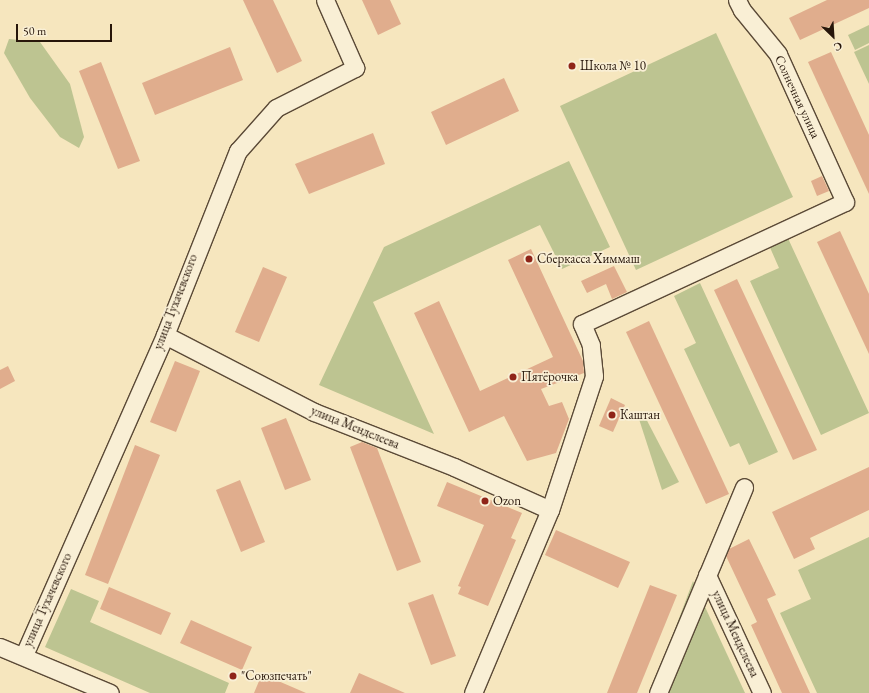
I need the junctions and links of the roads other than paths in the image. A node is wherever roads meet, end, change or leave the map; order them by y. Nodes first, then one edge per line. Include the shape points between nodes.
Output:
1 (324, 0) edge
2 (737, 0) edge
3 (165, 335) junction
4 (744, 487) dead end
5 (550, 510) junction
6 (707, 575) junction
7 (0, 647) edge
8 (24, 656) junction
9 (110, 693) edge
10 (472, 693) edge
11 (658, 693) edge
12 (762, 693) edge

1 - 3 street, улица Тухачевского via 355,68 276,108 238,151
2 - 5 street, Солнечная улица via 742,10 778,54 845,202 582,324 591,345 594,376
3 - 5 street, улица Менделеева via 314,412 454,467
3 - 8 street, улица Тухачевского
4 - 6 street
5 - 10 street
6 - 11 street
6 - 12 street, улица Менделеева
7 - 8 street
8 - 9 street

